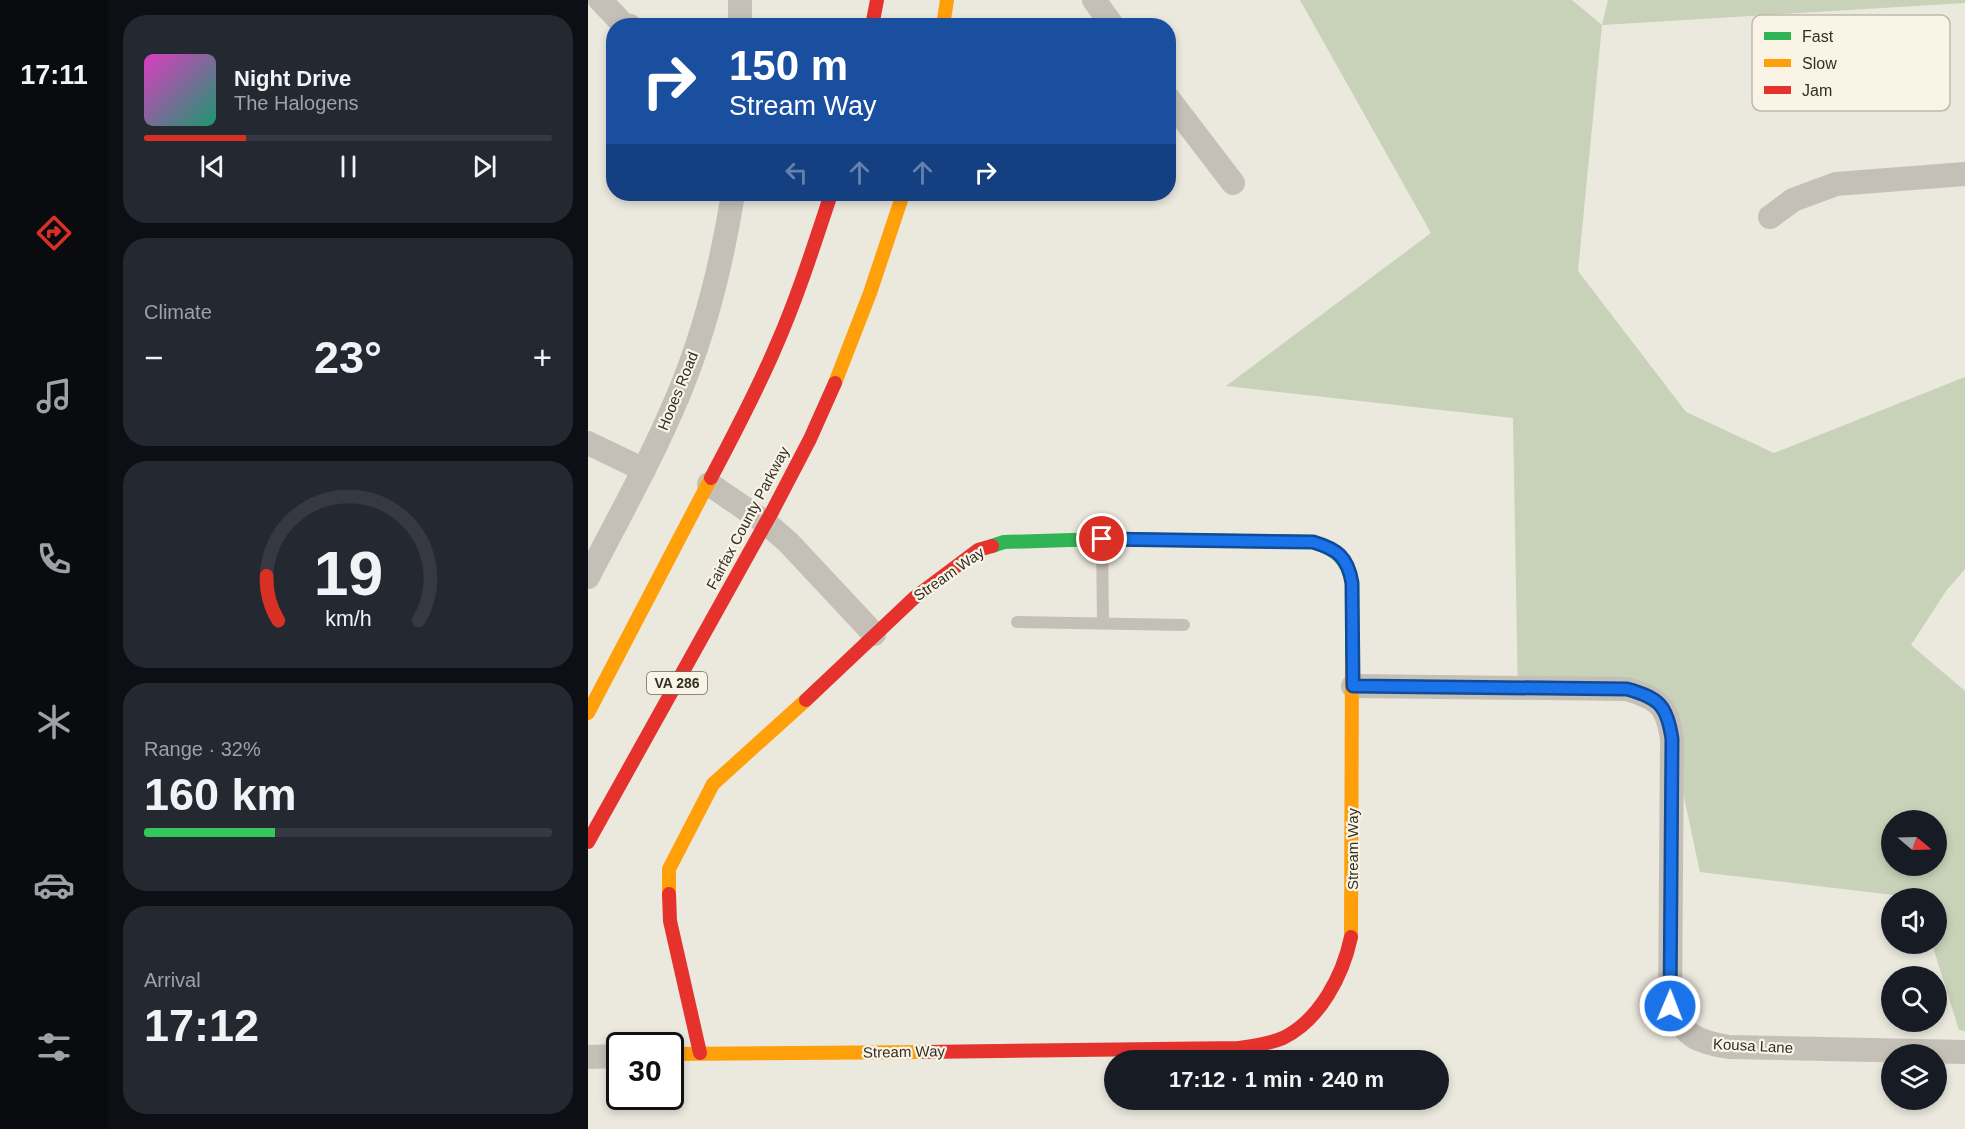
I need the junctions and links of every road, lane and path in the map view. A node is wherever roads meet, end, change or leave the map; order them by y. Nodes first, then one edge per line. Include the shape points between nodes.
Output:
1 (600, 0) edge
2 (740, 0) edge
3 (877, 0) edge
4 (947, 0) edge
5 (1094, 0) edge
6 (617, 18) edge
7 (740, 18) edge
8 (874, 18) edge
9 (944, 18) edge
10 (1107, 18) edge
11 (1176, 108) edge
12 (1965, 174) edge
13 (1233, 183) dead end
14 (732, 201) edge
15 (829, 201) edge
16 (901, 201) edge
17 (1770, 217) dead end
18 (588, 443) edge
19 (644, 470) junction
20 (709, 484) junction
21 (766, 523) junction
22 (1102, 539) junction
23 (588, 577) edge
24 (1017, 622) dead end
25 (1103, 623) junction
26 (1184, 625) dead end
27 (874, 634) junction
28 (1353, 686) junction
29 (588, 714) edge
30 (588, 842) edge
31 (1965, 1052) edge
32 (700, 1053) junction
33 (684, 1054) edge
34 (606, 1056) edge
35 (588, 1057) edge

1 - 6 street
2 - 7 street
3 - 8 main road
4 - 9 main road
5 - 10 street
11 - 13 street
12 - 17 street via 1836,184 1792,200
14 - 19 street, Hooes Road via 705,320 679,394
15 - 20 main road via 777,344
16 - 21 main road, Fairfax County Parkway / VA 286 via 861,320 831,392
18 - 19 street
19 - 23 street, Hooes Road
20 - 21 street
20 - 29 main road
21 - 27 street
21 - 30 main road, Fairfax County Parkway / VA 286
22 - 25 lane
22 - 27 main road, Stream Way via 1004,542 978,550
22 - 28 main road, Stream Way via 1313,542 1329,547 1350,568
24 - 25 lane
25 - 26 lane
27 - 32 main road, Stream Way via 713,784 669,870 670,921
28 - 31 street, Kousa Lane via 1627,689 1647,695 1659,703 1669,718 1672,739 1670,1006 1678,1023 1689,1035 1707,1044 1729,1047
28 - 32 main road, Stream Way via 1353,929 1344,963 1328,992 1289,1035 1238,1048
32 - 33 main road, Stream Way
34 - 35 street

